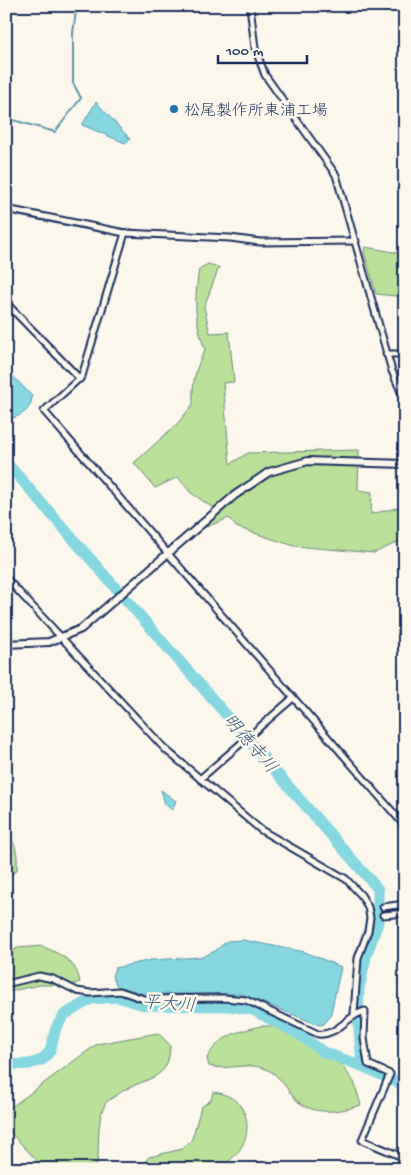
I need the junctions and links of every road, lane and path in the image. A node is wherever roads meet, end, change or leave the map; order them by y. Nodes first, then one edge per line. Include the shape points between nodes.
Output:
1 (250, 6) edge
2 (6, 210) edge
3 (125, 234) junction
4 (356, 241) junction
5 (6, 303) edge
6 (386, 354) junction
7 (405, 354) edge
8 (80, 378) junction
9 (405, 401) edge
10 (405, 464) edge
11 (167, 554) junction
12 (6, 578) edge
13 (62, 638) junction
14 (6, 644) edge
15 (294, 698) junction
16 (200, 779) junction
17 (405, 826) edge
18 (405, 904) edge
19 (383, 907) dead end
20 (405, 913) edge
21 (383, 915) dead end
22 (6, 984) edge
23 (354, 1014) junction
24 (405, 1158) edge

1 - 4 street via 260,64 332,167
2 - 3 street
3 - 4 street via 260,242
3 - 8 street
4 - 6 street
5 - 8 street
6 - 7 street
6 - 9 street
8 - 11 street via 44,411
10 - 11 street via 308,460 269,472 245,487
11 - 13 street via 87,624
11 - 15 street
12 - 13 street
13 - 14 street
13 - 16 street via 165,749
15 - 16 street
15 - 17 street
16 - 23 street via 261,830 346,879 361,895 370,918 358,958
18 - 19 street
20 - 21 street
22 - 23 street via 39,976 77,991 120,991 144,999 246,1000 318,1034 333,1032
23 - 24 street via 364,1011 368,1064 390,1074 362,1140

